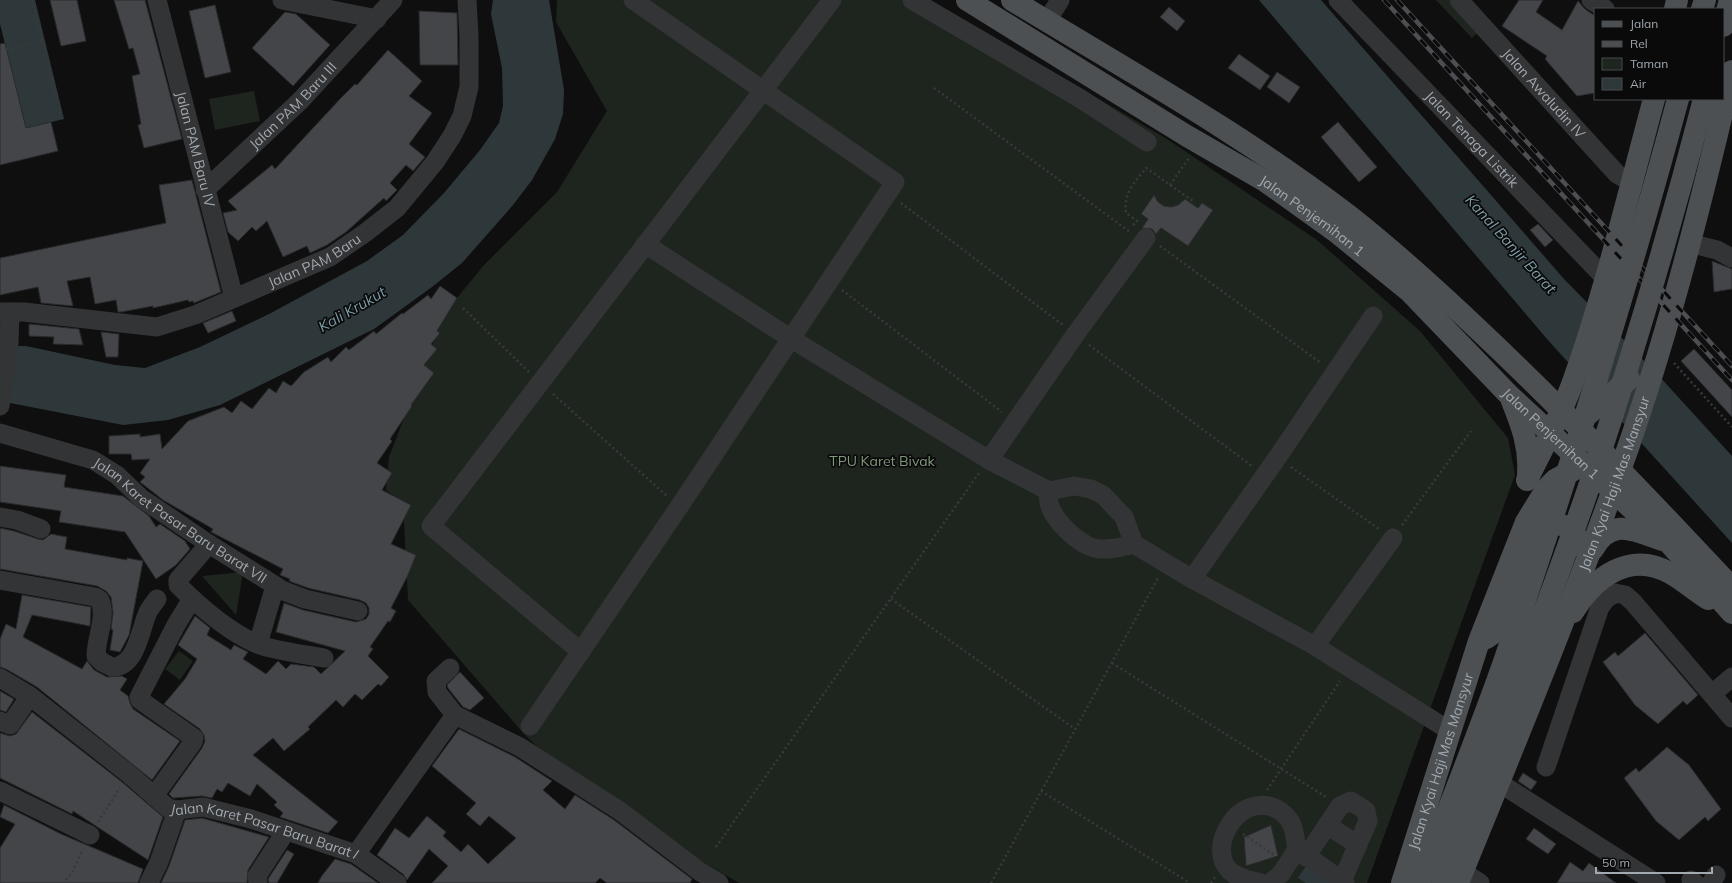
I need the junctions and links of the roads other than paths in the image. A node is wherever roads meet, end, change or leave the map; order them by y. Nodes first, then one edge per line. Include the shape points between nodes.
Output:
1 (157, 0) edge
2 (282, 0) edge
3 (393, 0) edge
4 (467, 0) edge
5 (632, 0) edge
6 (832, 0) edge
7 (912, 0) edge
8 (968, 0) edge
9 (1012, 0) edge
10 (1060, 0) edge
11 (1338, 0) edge
12 (1459, 0) edge
13 (1591, 0) edge
14 (1730, 0) edge
15 (1603, 8) edge
16 (377, 19) junction
17 (1047, 22) junction
18 (1724, 22) edge
19 (1732, 71) edge
20 (763, 89) junction
21 (1654, 100) edge
22 (1678, 100) edge
23 (1704, 100) edge
24 (1199, 115) junction
25 (1225, 130) junction
26 (1147, 142) dead end
27 (1200, 143) junction
28 (1631, 182) junction
29 (205, 190) junction
30 (1698, 211) junction
31 (1146, 238) dead end
32 (1689, 243) junction
33 (645, 244) junction
34 (1732, 257) edge
35 (1603, 284) junction
36 (233, 293) junction
37 (11, 312) edge
38 (1373, 316) dead end
39 (790, 338) junction
40 (1656, 353) junction
41 (1509, 395) junction
42 (0, 406) edge
43 (1576, 416) junction
44 (0, 433) edge
45 (1550, 434) junction
46 (989, 460) junction
47 (1615, 464) junction
48 (1584, 465) junction
49 (1527, 480) junction
50 (1612, 490) junction
51 (1049, 491) junction
52 (0, 517) edge
53 (1526, 522) junction
54 (40, 529) dead end
55 (1393, 538) road end
56 (1669, 543) junction
57 (210, 544) junction
58 (1134, 544) junction
59 (1587, 558) junction
60 (1192, 579) junction
61 (0, 580) edge
62 (275, 586) junction
63 (1732, 588) edge
64 (157, 599) dead end
65 (192, 599) junction
66 (358, 611) dead end
67 (1732, 614) edge
68 (1479, 641) junction
69 (258, 644) junction
70 (1554, 645) junction
71 (1315, 646) junction
72 (581, 652) junction
73 (324, 658) dead end
74 (450, 668) dead end
75 (1732, 677) edge
76 (0, 678) edge
77 (1712, 694) junction
78 (30, 696) junction
79 (454, 715) junction
80 (1732, 718) edge
81 (0, 721) edge
82 (530, 726) dead end
83 (1450, 731) junction
84 (1546, 767) dead end
85 (1498, 782) junction
86 (0, 791) edge
87 (154, 796) junction
88 (177, 810) junction
89 (1327, 825) junction
90 (286, 831) junction
91 (90, 835) dead end
92 (1358, 845) junction
93 (356, 854) junction
94 (1290, 872) edge
95 (696, 877) edge
96 (1467, 879) edge
97 (1344, 882) edge
98 (149, 883) edge
99 (258, 883) edge
100 (397, 883) edge
101 (719, 883) edge
102 (1262, 883) edge
103 (1402, 883) edge
104 (1420, 883) edge
105 (1443, 883) edge
106 (1656, 883) edge

1 - 29 street, Jalan PAM Baru IV
2 - 16 street
3 - 16 street, Jalan PAM Baru III
4 - 36 street, Jalan PAM Baru via 469,87 462,116 435,162 397,208 330,257
5 - 20 street
6 - 20 street
7 - 26 street via 1081,99
8 - 27 main road, Jalan Penjernihan 1
9 - 17 main road, Jalan Penjernihan 1
10 - 17 street
11 - 35 street, Jalan Tenaga Listrik
12 - 28 street, Jalan Awaludin IV via 1617,174
13 - 15 street
14 - 18 main road
16 - 29 street, Jalan PAM Baru III via 300,102
17 - 24 main road, Jalan Penjernihan 1
19 - 30 main road, Jalan Kyai Haji Mas Mansyur
20 - 33 street
20 - 39 street via 895,182
21 - 28 main road
22 - 104 main road, Jalan Kyai Haji Mas Mansyur, bridge via 1628,283 1581,431 1503,664
23 - 105 main road, Jalan Kyai Haji Mas Mansyur, bridge via 1654,281 1598,460
24 - 25 main road, Jalan Penjernihan 1
24 - 27 main road
25 - 27 main road
25 - 43 main road, Jalan Penjernihan 1 via 1275,162 1349,216 1422,276 1533,381
27 - 41 main road, Jalan Penjernihan 1 via 1265,181 1329,227 1410,292
28 - 30 main road via 1640,199 1657,212 1683,215
28 - 35 main road
29 - 36 street, Jalan PAM Baru IV
30 - 32 main road, Jalan Kyai Haji Mas Mansyur
31 - 46 street
32 - 34 street via 1708,247
32 - 40 main road, Jalan Kyai Haji Mas Mansyur
33 - 39 street
33 - 72 street via 431,526
35 - 43 main road via 1574,379
36 - 37 street, Jalan PAM Baru via 195,315 157,327
37 - 42 street
38 - 60 street
39 - 46 street
39 - 72 street
40 - 43 main road, bridge via 1622,385
40 - 47 main road, Jalan Kyai Haji Mas Mansyur via 1628,446
41 - 45 main road, Jalan Penjernihan 1
41 - 49 main road via 1526,438 1529,463
43 - 45 main road
43 - 47 main road, Jalan Penjernihan 1
44 - 57 street, Jalan Karet Pasar Baru Barat VII via 92,460 106,467 141,498
45 - 48 main road, Jalan Penjernihan 1
45 - 49 main road
46 - 51 street
47 - 48 main road, Jalan Kyai Haji Mas Mansyur
47 - 50 main road, Jalan Kyai Haji Mas Mansyur
47 - 63 main road, Jalan Penjernihan 1
48 - 50 main road, Jalan Penjernihan 1
48 - 53 main road, Jalan Kyai Haji Mas Mansyur via 1555,480 1547,488
49 - 53 main road
50 - 56 main road, Jalan Penjernihan 1
50 - 59 main road, Jalan Kyai Haji Mas Mansyur
51 - 58 street via 1074,486 1091,489 1102,495 1124,517
51 - 58 street via 1049,503 1055,516 1064,528 1077,538 1094,548 1110,549
52 - 54 street
53 - 68 main road, Jalan Kyai Haji Mas Mansyur
55 - 71 street
56 - 59 main road via 1617,528 1601,537
56 - 67 main road, Jalan Penjernihan 1
57 - 62 street, Jalan Karet Pasar Baru Barat VII
57 - 65 street via 178,580 178,585
58 - 60 street
59 - 68 main road via 1578,538 1569,529 1558,525 1545,529 1532,548 1503,622 1492,635
59 - 70 main road, Jalan Kyai Haji Mas Mansyur
60 - 71 street
61 - 64 street via 100,600 103,610 96,656 112,667 124,663 134,651 148,611
62 - 66 street, Jalan Karet Pasar Baru Barat VII via 304,598
62 - 69 street
65 - 69 street via 214,618
65 - 87 street via 139,697 194,738
67 - 70 main road via 1669,572 1647,565 1630,565 1614,570 1598,582 1578,604
68 - 83 main road, Jalan Kyai Haji Mas Mansyur
69 - 73 street
70 - 85 main road, Jalan Kyai Haji Mas Mansyur
71 - 83 street
72 - 82 street
74 - 79 street via 436,681 436,687 441,699
75 - 77 street
76 - 78 street, Jalan Karet Pasar Baru Barat I
77 - 80 street
77 - 84 street via 1633,602 1624,595 1615,593 1600,607
78 - 81 street via 10,725
78 - 87 street, Jalan Karet Pasar Baru Barat I
79 - 93 street
79 - 95 street via 520,747 620,811
83 - 103 main road, Jalan Kyai Haji Mas Mansyur
85 - 96 main road, Jalan Kyai Haji Mas Mansyur
85 - 106 street
86 - 91 street
87 - 88 street, Jalan Karet Pasar Baru Barat I via 168,808
88 - 90 street, Jalan Karet Pasar Baru Barat I via 203,808 230,812
88 - 98 street
89 - 92 street
89 - 92 street via 1340,806 1351,801 1366,811 1368,821
89 - 94 street
90 - 93 street, Jalan Karet Pasar Baru Barat I
90 - 99 street via 257,876
92 - 97 street
93 - 100 street, Jalan Karet Pasar Baru Barat I
94 - 97 street
94 - 102 street via 1292,825 1278,809 1258,804 1248,807 1239,813 1230,825 1222,846 1224,863 1229,871 1239,878
95 - 101 street

